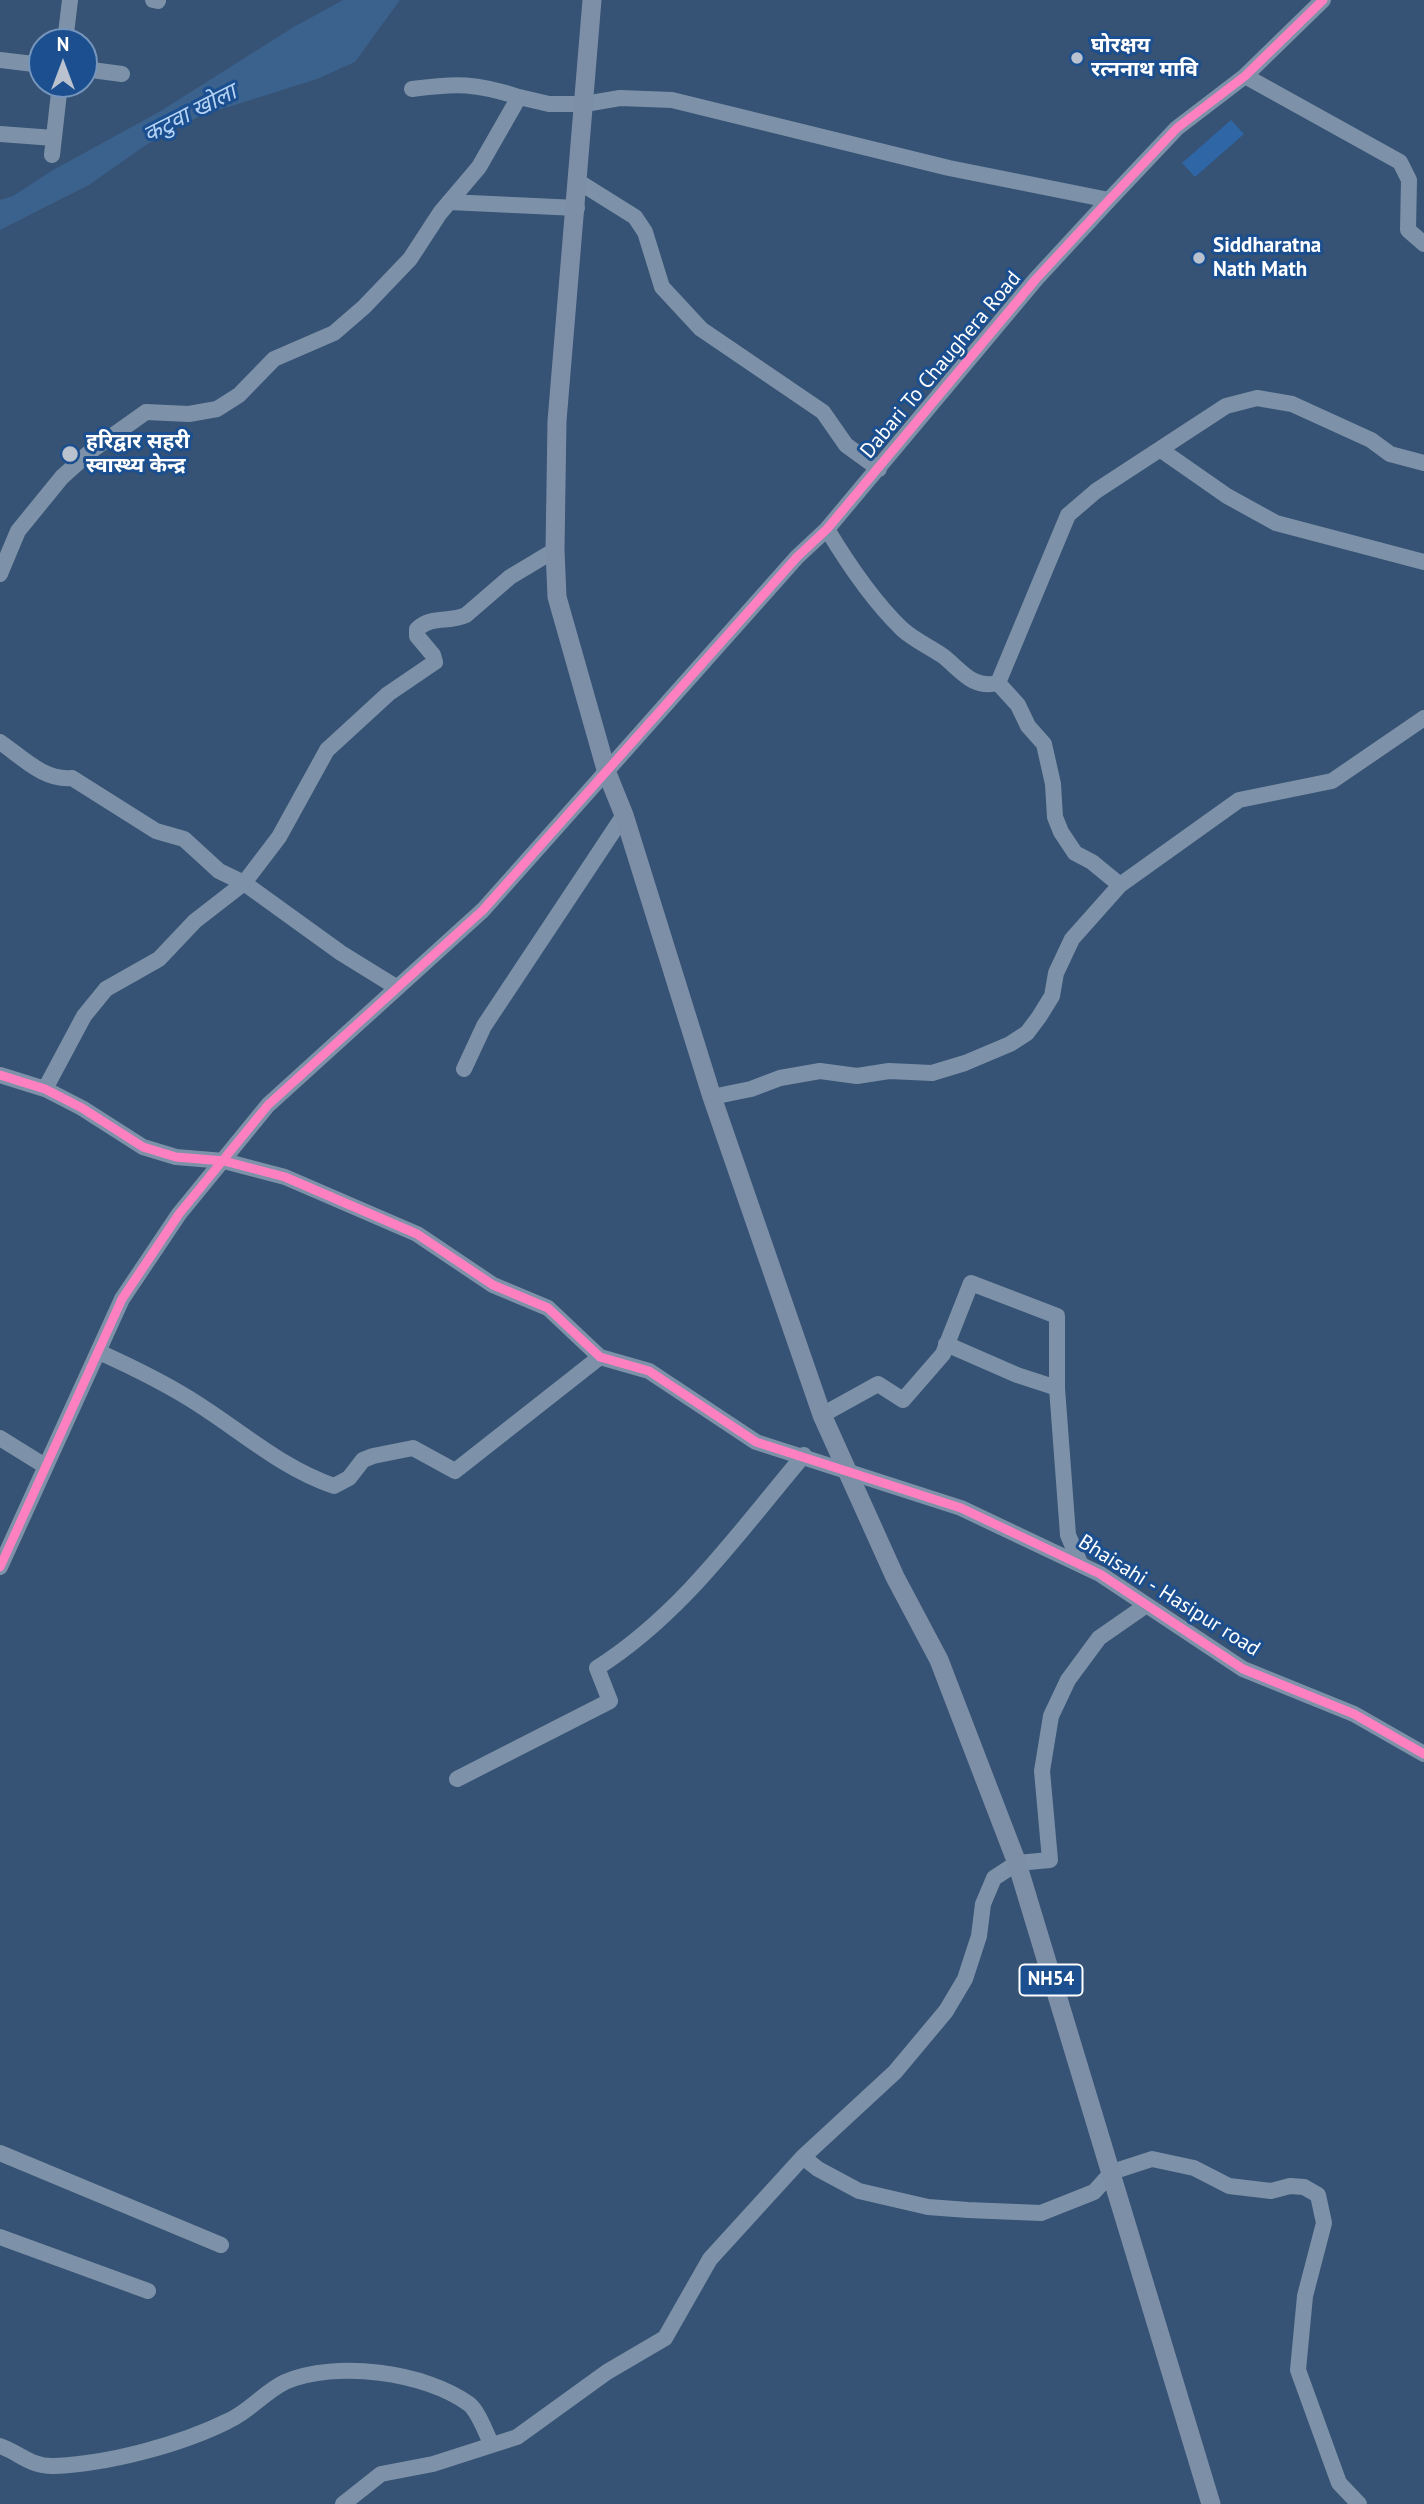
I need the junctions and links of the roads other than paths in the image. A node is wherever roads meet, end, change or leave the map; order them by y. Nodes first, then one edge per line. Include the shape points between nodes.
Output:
1 (70, 0) edge
2 (592, 0) edge
3 (1323, 0) edge
4 (67, 28) edge
5 (0, 61) edge
6 (28, 64) edge
7 (98, 71) edge
8 (122, 74) dead end
9 (1245, 76) junction
10 (412, 89) dead end
11 (519, 97) junction
12 (58, 98) edge
13 (585, 104) junction
14 (0, 134) edge
15 (54, 138) junction
16 (52, 155) dead end
17 (579, 183) junction
18 (1109, 200) junction
19 (449, 202) junction
20 (577, 208) junction
21 (1424, 244) edge
22 (1161, 450) junction
23 (1424, 463) edge
24 (878, 469) junction
25 (827, 529) junction
26 (555, 550) junction
27 (1424, 562) edge
28 (0, 574) edge
29 (998, 683) junction
30 (1424, 718) edge
31 (0, 742) edge
32 (607, 773) junction
33 (624, 815) junction
34 (244, 883) junction
35 (1120, 885) junction
36 (396, 987) junction
37 (464, 1069) dead end
38 (0, 1075) edge
39 (45, 1089) junction
40 (712, 1097) junction
41 (224, 1161) junction
42 (946, 1344) junction
43 (99, 1352) junction
44 (600, 1357) junction
45 (1057, 1388) junction
46 (822, 1415) junction
47 (0, 1438) edge
48 (804, 1455) junction
49 (45, 1466) junction
50 (848, 1472) junction
51 (1080, 1563) junction
52 (0, 1567) edge
53 (1145, 1606) junction
54 (1424, 1754) edge
55 (457, 1779) dead end
56 (1017, 1863) junction
57 (0, 2153) edge
58 (803, 2157) junction
59 (1112, 2172) junction
60 (0, 2237) edge
61 (221, 2245) dead end
62 (149, 2291) dead end
63 (492, 2445) junction
64 (0, 2446) edge
65 (342, 2504) edge
66 (1211, 2504) edge
67 (1359, 2504) edge

1 - 4 street
2 - 13 main road, NH54
3 - 9 street, Dabari To Chaughera Road
5 - 6 street
7 - 8 street
9 - 18 street, Dabari To Chaughera Road via 1177,128
9 - 21 street via 1400,162 1409,180 1408,230
10 - 11 street via 456,83
11 - 13 street via 549,104
11 - 19 street via 478,167
12 - 15 street
13 - 17 main road, NH54
13 - 18 street via 620,98 672,100 937,166
14 - 15 street
15 - 16 street
17 - 20 main road, NH54
17 - 24 street via 635,217 645,232 662,287 701,329 822,412 846,445
18 - 24 street, Dabari To Chaughera Road via 1036,279
19 - 20 street
19 - 28 street via 410,259 334,333 274,359 217,409 189,414 146,412 91,451 62,477 18,531
20 - 26 main road, NH54 via 557,421
22 - 23 street via 1226,406 1257,398 1292,404 1371,440 1390,454
22 - 27 street via 1276,523
22 - 29 street via 1096,491 1068,515
24 - 25 street, Dabari To Chaughera Road
25 - 29 street via 851,569 904,631 972,682
25 - 32 street, Dabari To Chaughera Road via 797,557
26 - 32 main road, NH54 via 557,597
26 - 34 street via 510,577 467,615 426,621 417,629 435,662 388,694 327,750 279,837
29 - 35 street via 1044,744 1055,817 1062,832 1075,853
30 - 35 street via 1332,781 1239,800
31 - 34 street via 39,771 58,779 72,778 156,831 184,839 219,871
32 - 33 main road, NH54
32 - 36 street, Dabari To Chaughera Road via 483,910
33 - 37 street via 484,1026
33 - 40 main road, NH54
34 - 36 street
34 - 39 street via 195,921 159,959 106,989 84,1016
35 - 40 street via 1072,939 1056,973 1052,996 1027,1033 1010,1044 932,1073 889,1071 856,1076 820,1072
36 - 41 street, Dabari To Chaughera Road via 268,1105
38 - 39 street
39 - 41 street via 143,1147 176,1157
40 - 46 main road, NH54
41 - 43 street, Dabari To Chaughera Road via 179,1214 122,1299
41 - 44 street via 285,1177 417,1234 492,1285 548,1308
42 - 45 street
42 - 45 street via 971,1283 1057,1316
42 - 46 street via 943,1354 903,1399 878,1384
43 - 44 street via 190,1399 302,1475 334,1486 349,1478 363,1460 414,1448 455,1471
43 - 49 street, Dabari To Chaughera Road
44 - 48 street, Bhaisahi - Hasipur road via 649,1371 756,1442
45 - 51 street via 1068,1535
46 - 50 main road, NH54
47 - 49 street
48 - 50 street, Bhaisahi - Hasipur road
48 - 55 street via 663,1620 597,1668 610,1701
49 - 52 street, Dabari To Chaughera Road
50 - 51 street, Bhaisahi - Hasipur road via 961,1508
50 - 56 main road, NH54 via 950,1685
51 - 53 street, Bhaisahi - Hasipur road
53 - 54 street, Bhaisahi - Hasipur road via 1243,1669 1354,1714
53 - 56 street via 1099,1638 1068,1680 1051,1716 1042,1771 1050,1860
56 - 58 street via 994,1878 965,1979 946,2011 895,2072
56 - 59 main road, NH54
57 - 61 street
58 - 59 street via 859,2191 928,2207 968,2210 1041,2213 1094,2192
58 - 63 street via 710,2259 665,2338 607,2372 517,2437
59 - 66 main road, NH54
59 - 67 street via 1152,2159 1194,2168 1229,2186 1270,2191 1304,2187 1318,2195 1324,2223 1305,2296 1298,2370 1339,2483
60 - 62 street
63 - 64 street via 472,2406 445,2390 377,2370 327,2373 286,2382 230,2421 153,2450 54,2466 34,2465
63 - 65 street via 382,2474

